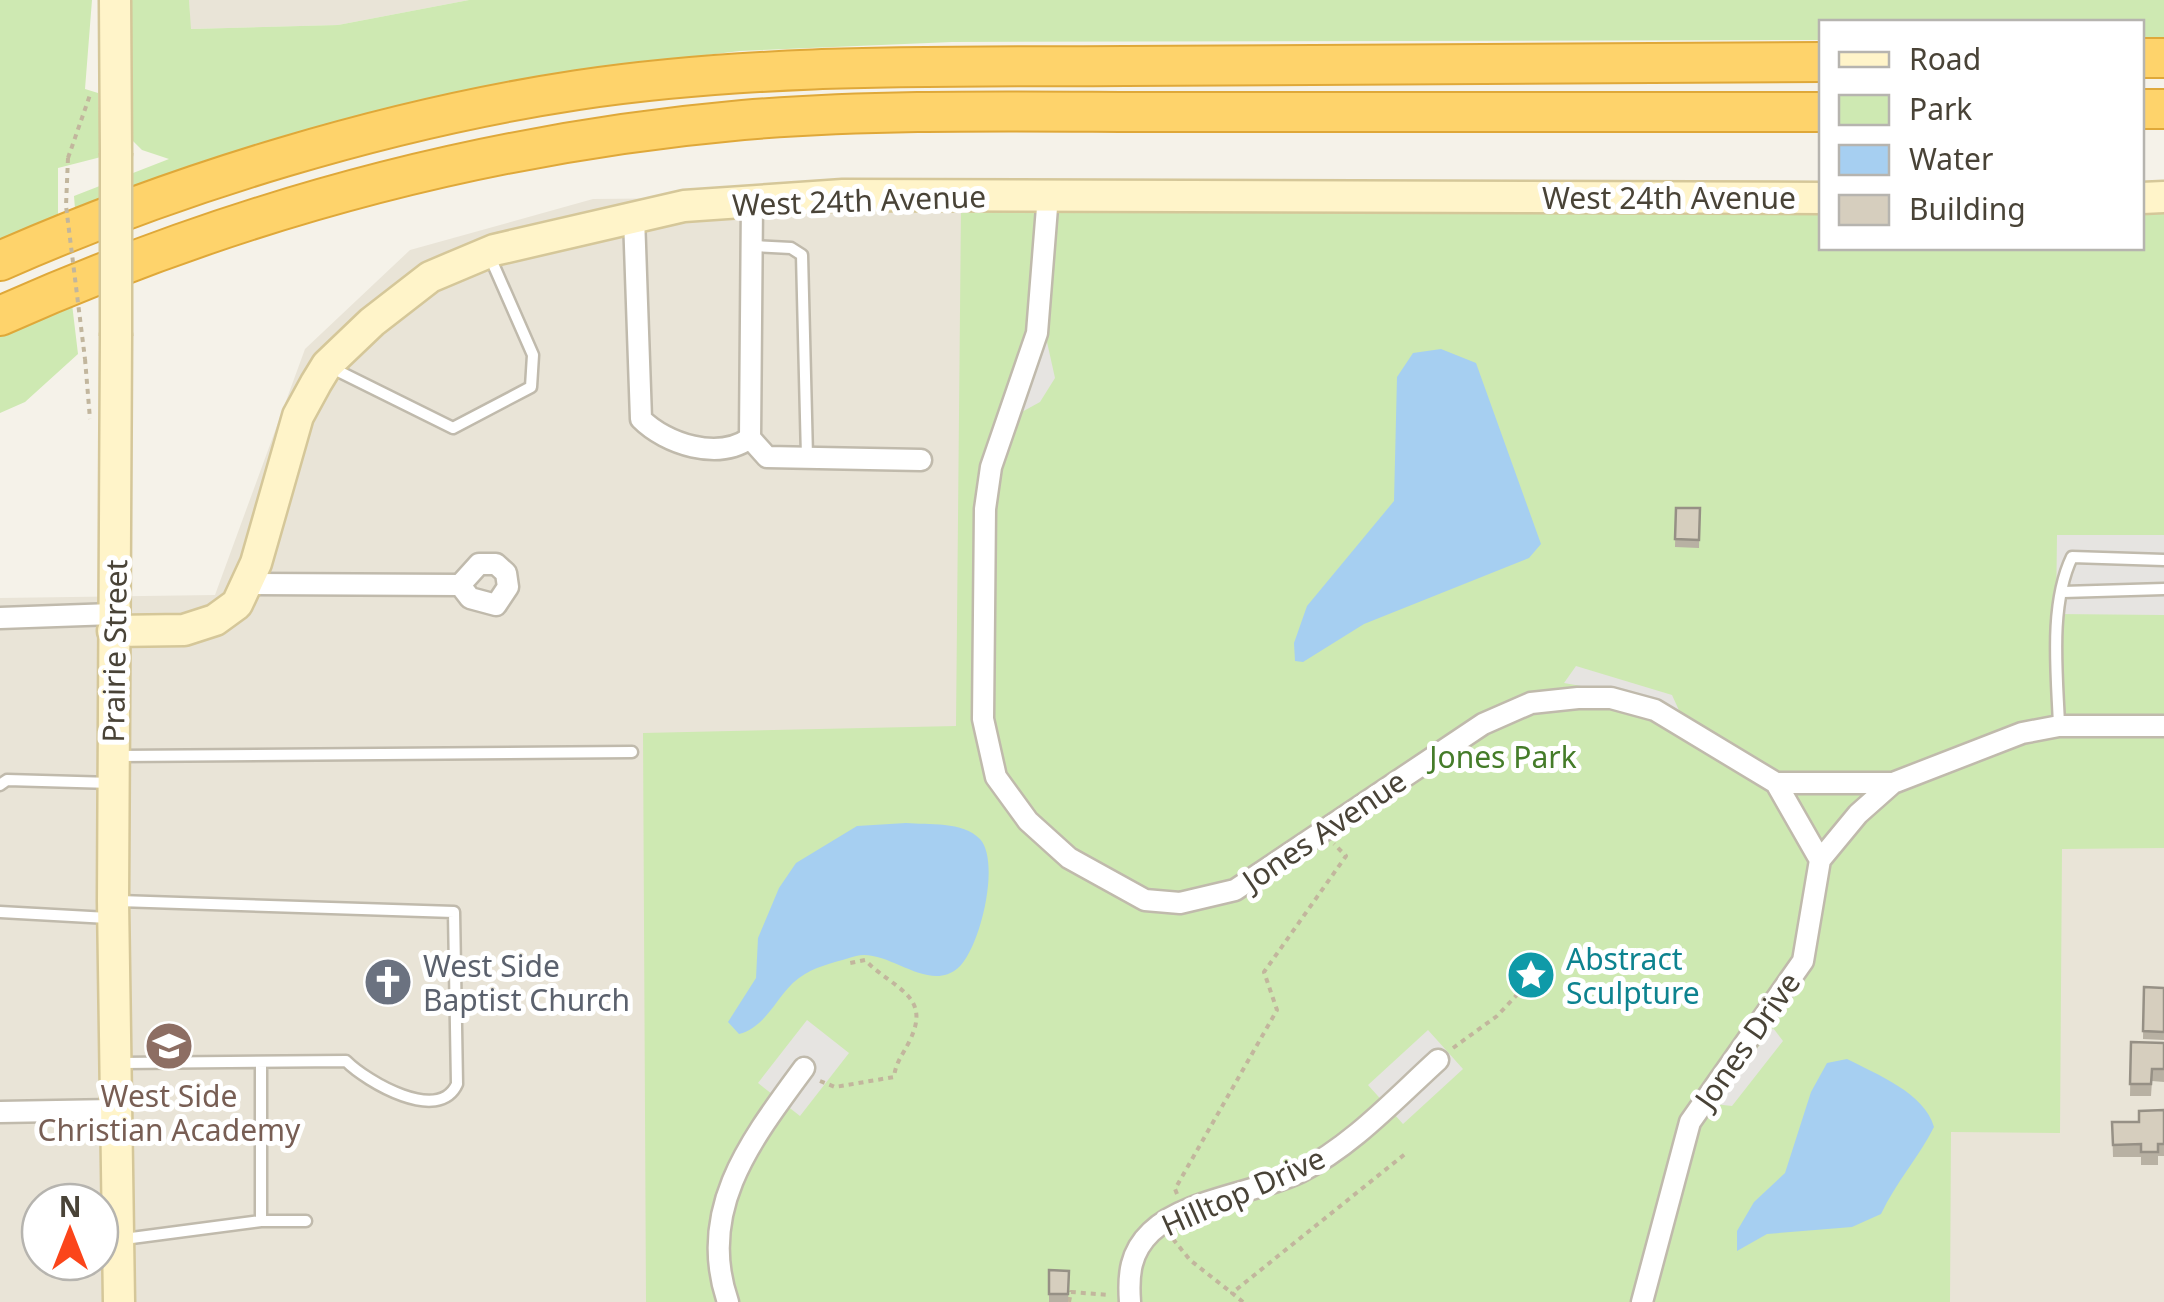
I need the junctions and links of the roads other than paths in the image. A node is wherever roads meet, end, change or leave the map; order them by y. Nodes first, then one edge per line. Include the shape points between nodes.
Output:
1 (115, 0) edge
2 (1819, 62) edge
3 (1819, 112) edge
4 (1048, 195) junction
5 (1819, 198) edge
6 (752, 202) junction
7 (634, 217) junction
8 (752, 246) junction
9 (488, 252) junction
10 (0, 260) edge
11 (0, 316) edge
12 (327, 365) junction
13 (750, 438) junction
14 (807, 460) junction
15 (921, 460) dead end
16 (2164, 560) edge
17 (249, 584) junction
18 (460, 585) dead end
19 (2164, 589) edge
20 (2063, 592) junction
21 (0, 618) edge
22 (113, 623) junction
23 (2059, 726) junction
24 (2164, 726) edge
25 (632, 752) dead end
26 (113, 770) junction
27 (1776, 783) junction
28 (1893, 783) junction
29 (0, 785) edge
30 (1820, 860) junction
31 (113, 909) junction
32 (0, 912) edge
33 (1438, 1060) road end
34 (262, 1062) junction
35 (115, 1063) junction
36 (804, 1068) road end
37 (114, 1110) junction
38 (0, 1112) edge
39 (116, 1182) edge
40 (261, 1221) junction
41 (306, 1221) dead end
42 (120, 1240) edge
43 (1130, 1297) edge
44 (728, 1302) edge
45 (1642, 1302) edge

1 - 22 street, Prairie Street, bridge
2 - 10 highway via 836,67 670,78 498,104 277,159
3 - 11 highway via 967,112 740,120 600,138 355,188 156,250
4 - 5 street, West 24th Avenue
4 - 6 street, West 24th Avenue
4 - 27 street, Jones Avenue via 1037,333 991,467 985,510 983,719 996,776 1028,821 1069,858 1145,900 1180,903 1235,890 1483,724 1547,701 1611,698 1655,710
6 - 7 street, West 24th Avenue
6 - 8 street
7 - 9 street, West 24th Avenue
7 - 13 street via 641,419 680,444 706,448
8 - 13 street
8 - 14 lane via 802,255
9 - 12 street, West 24th Avenue via 430,277
9 - 12 lane via 534,355 531,387 454,428
12 - 17 street, West 24th Avenue via 298,416
13 - 14 street via 767,457
14 - 15 street
16 - 20 lane via 2072,556
17 - 18 street
17 - 22 street, West 24th Avenue via 237,604 215,620 184,630
19 - 20 lane
20 - 23 lane
21 - 22 street
22 - 26 street, Prairie Street
23 - 24 street, Jones Drive
23 - 28 street, Jones Drive via 2022,732
25 - 26 lane
26 - 29 lane
26 - 31 street, Prairie Street
27 - 28 street
27 - 30 street
28 - 30 street, Jones Drive
30 - 45 street, Jones Drive via 1802,961 1690,1122
31 - 32 lane
31 - 34 lane via 454,912 453,1094 426,1100 388,1090 346,1061
31 - 35 street, Prairie Street
33 - 43 street, Hilltop Drive via 1336,1150 1301,1172 1163,1224 1134,1252
34 - 35 lane
34 - 40 lane
35 - 37 street, Prairie Street
36 - 44 street via 726,1194 716,1262
37 - 38 street
37 - 39 street, Prairie Street
40 - 41 lane
40 - 42 lane

